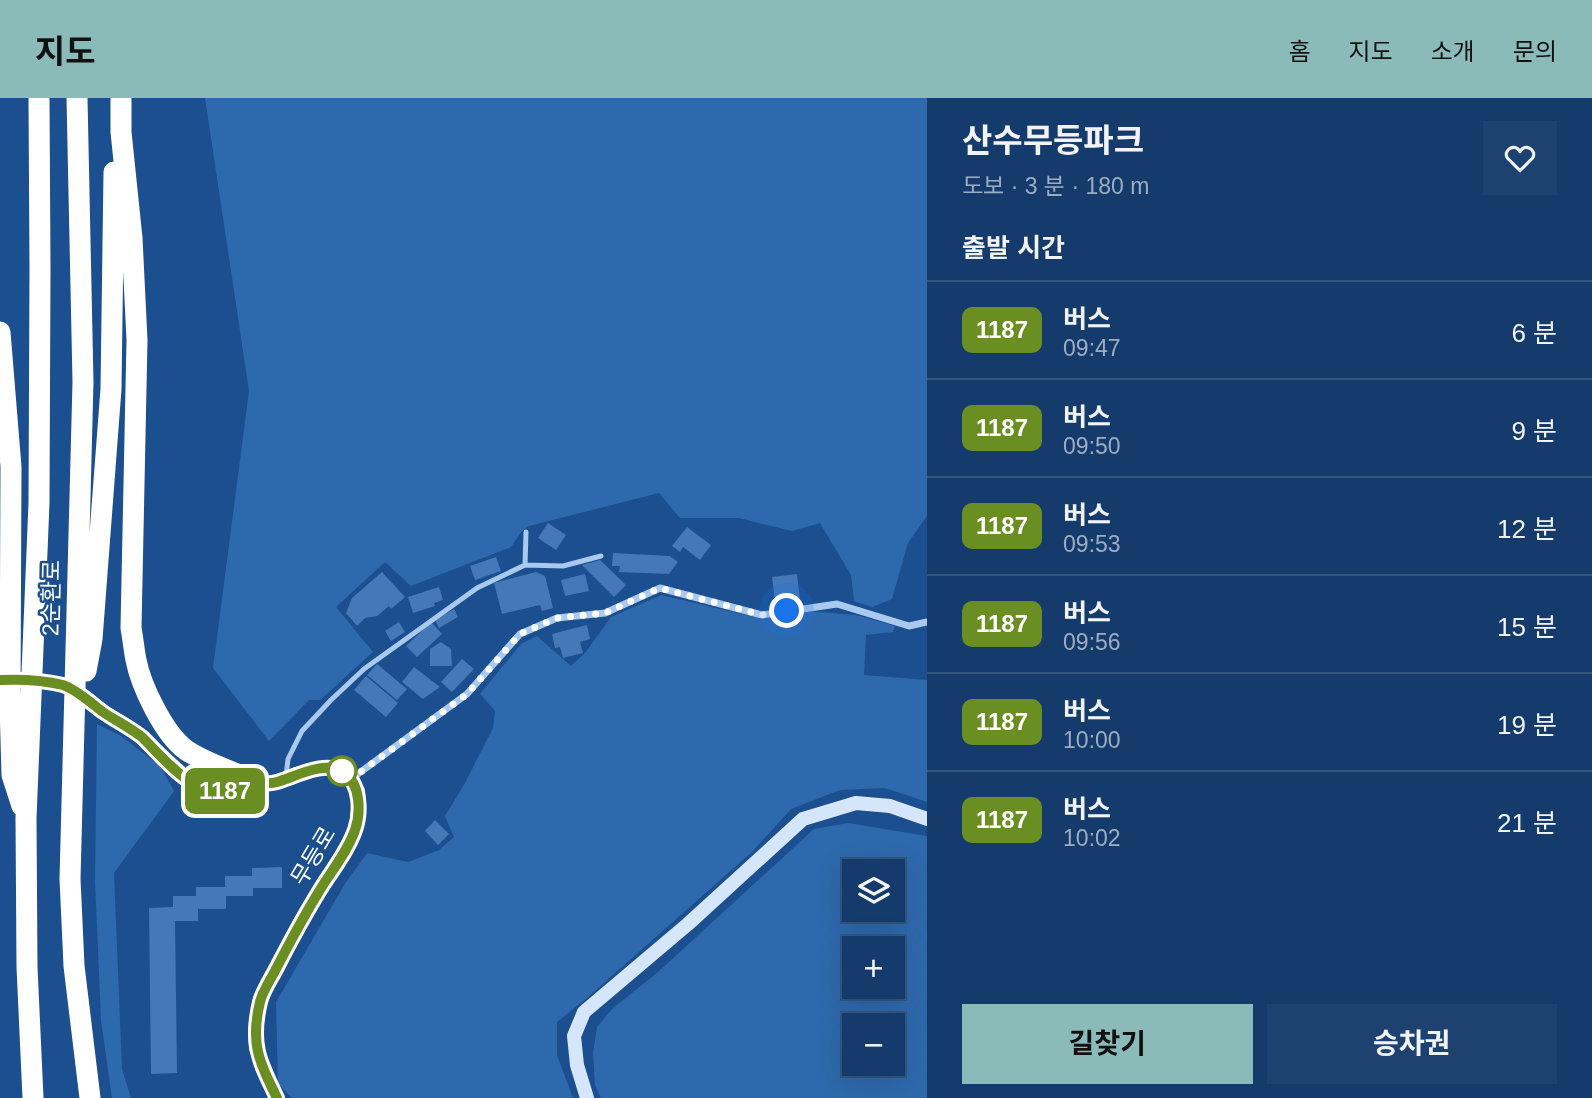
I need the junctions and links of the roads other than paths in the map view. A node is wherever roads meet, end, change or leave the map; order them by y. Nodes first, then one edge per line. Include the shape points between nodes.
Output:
1 (38, 98) edge
2 (77, 98) edge
3 (121, 98) edge
4 (121, 132) junction
5 (0, 332) edge
6 (526, 532) dead end
7 (601, 556) dead end
8 (525, 565) junction
9 (927, 622) edge
10 (102, 711) tunnel mouth
11 (74, 734) junction
12 (286, 778) junction
13 (351, 779) junction
14 (260, 784) junction
15 (26, 818) junction
16 (927, 819) edge
17 (33, 1098) edge
18 (90, 1098) edge
19 (277, 1098) edge
20 (587, 1098) edge

1 - 15 highway, 2순환로 via 39,503
2 - 11 highway, 2순환로 via 83,382
3 - 4 highway
4 - 11 highway via 114,158 111,389 92,639
4 - 14 highway via 136,329 131,628 136,662 155,711 184,749
5 - 15 highway via 11,467 12,775
6 - 8 lane
7 - 8 lane via 563,566
8 - 12 lane via 477,588 364,668 302,730 288,758
9 - 13 street via 909,626 837,604 762,615 660,588 605,613 557,618 520,634 467,694
10 - 14 main road via 136,732 193,784 231,791
11 - 18 highway, 2순환로 via 70,879 74,966
12 - 13 main road via 326,768 342,771
12 - 14 main road
13 - 19 main road, 무등로 via 358,791 356,828 260,999 256,1048
15 - 17 highway, 2순환로
16 - 20 main road via 890,806 856,803 803,819 584,1012 573,1036

